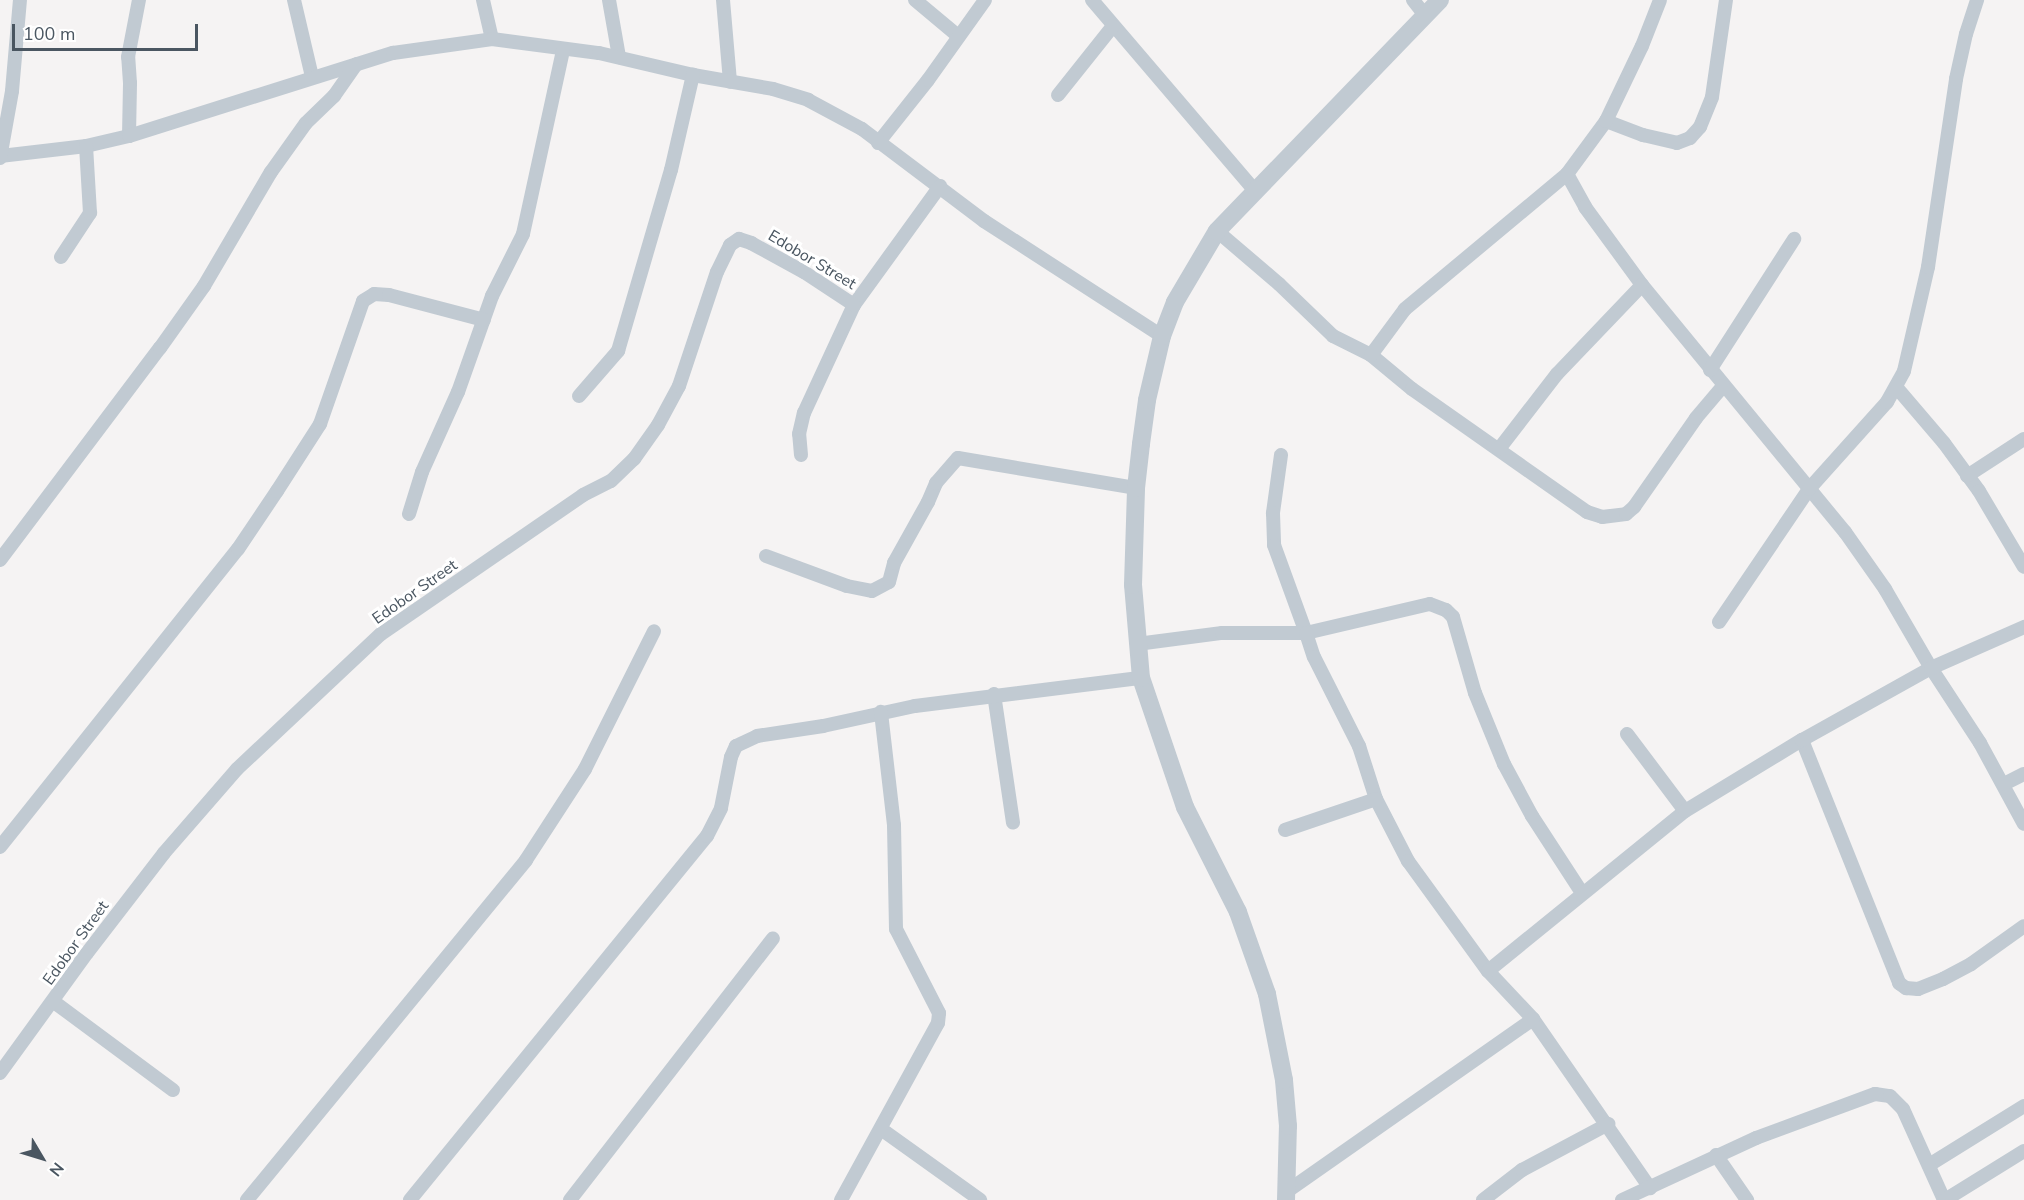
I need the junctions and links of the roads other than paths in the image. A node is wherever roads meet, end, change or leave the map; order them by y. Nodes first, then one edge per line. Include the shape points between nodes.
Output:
1 (20, 0) edge
2 (139, 0) edge
3 (294, 0) edge
4 (483, 0) edge
5 (609, 0) edge
6 (723, 0) edge
7 (915, 0) edge
8 (985, 0) edge
9 (1092, 0) edge
10 (1440, 0) edge
11 (1660, 0) edge
12 (1726, 0) edge
13 (1977, 0) edge
14 (1419, 7) edge
15 (1113, 26) junction
16 (958, 36) junction
17 (492, 39) junction
18 (564, 50) junction
19 (620, 57) junction
20 (356, 64) junction
21 (693, 75) junction
22 (312, 77) junction
23 (729, 82) junction
24 (1058, 95) dead end
25 (1606, 121) junction
26 (129, 136) junction
27 (878, 142) junction
28 (86, 146) junction
29 (0, 156) edge
30 (1567, 174) junction
31 (940, 186) junction
32 (1255, 191) junction
33 (1217, 231) junction
34 (1794, 239) dead end
35 (62, 257) dead end
36 (1642, 285) junction
37 (854, 305) junction
38 (484, 320) junction
39 (1162, 336) junction
40 (1371, 355) junction
41 (1710, 370) junction
42 (1723, 386) junction
43 (1897, 388) junction
44 (579, 396) dead end
45 (2024, 439) edge
46 (1499, 449) junction
47 (801, 454) dead end
48 (1281, 455) dead end
49 (1967, 476) junction
50 (1136, 488) junction
51 (1809, 489) junction
52 (409, 514) dead end
53 (766, 556) dead end
54 (0, 560) edge
55 (2024, 567) edge
56 (1719, 622) dead end
57 (2024, 627) edge
58 (654, 631) dead end
59 (1306, 633) junction
60 (1137, 644) junction
61 (1931, 668) junction
62 (1141, 678) junction
63 (994, 694) junction
64 (881, 712) junction
65 (1627, 734) dead end
66 (1802, 740) junction
67 (2024, 774) edge
68 (2004, 784) junction
69 (1376, 799) junction
70 (1685, 811) junction
71 (1013, 823) dead end
72 (2024, 824) edge
73 (1285, 830) dead end
74 (0, 847) edge
75 (1582, 893) junction
76 (2024, 926) edge
77 (772, 938) dead end
78 (1488, 971) junction
79 (54, 1002) junction
80 (1533, 1019) junction
81 (0, 1073) edge
82 (173, 1090) dead end
83 (2024, 1106) edge
84 (1608, 1124) junction
85 (881, 1129) junction
86 (2024, 1151) edge
87 (1716, 1155) junction
88 (1929, 1165) junction
89 (1650, 1188) junction
90 (1288, 1195) edge
91 (247, 1200) edge
92 (410, 1200) edge
93 (570, 1200) edge
94 (841, 1200) edge
95 (980, 1200) edge
96 (1483, 1200) edge
97 (1622, 1200) edge
98 (1747, 1200) edge
99 (1944, 1200) edge

1 - 29 street via 12,91
2 - 26 street via 128,57
3 - 22 street
4 - 17 street
5 - 19 street
6 - 23 street
7 - 16 street
8 - 16 street
9 - 15 street
10 - 14 street
11 - 25 street
12 - 25 street via 1712,97 1700,127 1690,138 1677,143
13 - 43 street via 1956,79 1928,267
14 - 32 street
15 - 24 street
15 - 32 street
16 - 27 street
17 - 18 street
17 - 20 street via 393,53
18 - 19 street
18 - 38 street via 523,234
19 - 21 street
20 - 22 street
20 - 54 street via 271,172 204,286 160,348
21 - 23 street
21 - 44 street via 671,170 618,351
22 - 26 street
23 - 27 street via 808,100
25 - 30 street
26 - 28 street
27 - 31 street
28 - 29 street
28 - 35 street via 90,213
30 - 36 street via 1585,207
30 - 40 street via 1405,309
31 - 37 street
31 - 39 street via 984,221
32 - 33 street
33 - 39 street via 1175,302
33 - 40 street via 1333,336
34 - 41 street
36 - 41 street
36 - 46 street via 1557,374
37 - 47 street via 804,413 799,434
37 - 79 street, Edobor Street via 751,243 739,239 730,245 717,272 679,386 634,459 611,481 583,495 381,634 287,721 237,769 164,853
38 - 52 street via 458,392 422,471
38 - 74 street via 390,295 374,294 363,301 320,424 277,491 238,549
39 - 50 street via 1147,400
40 - 46 street via 1412,389
41 - 42 street
42 - 46 street via 1634,507 1614,518 1587,512
42 - 51 street
43 - 49 street
43 - 51 street
45 - 49 street
48 - 59 street via 1273,513 1274,545
49 - 55 street
50 - 53 street via 958,458 936,483 894,563 889,582 872,591 847,586
50 - 60 street via 1133,585
51 - 56 street
51 - 61 street via 1885,589
57 - 61 street
58 - 91 street via 585,769 526,860
59 - 60 street via 1222,633
59 - 69 street via 1359,746
59 - 75 street via 1430,604 1446,610 1453,618 1475,693 1504,764
60 - 62 street
61 - 66 street
61 - 68 street
62 - 63 street
62 - 90 street via 1185,807 1238,912 1267,994 1284,1080
63 - 64 street
63 - 71 street
64 - 85 street via 894,825 896,929 939,1012 934,1034
64 - 92 street via 757,736 736,746 721,808 707,836
65 - 70 street
66 - 70 street
66 - 76 street via 1899,983 1918,989 1943,979
67 - 68 street
68 - 72 street
69 - 73 street
69 - 78 street via 1408,861
70 - 75 street
75 - 78 street
77 - 93 street
78 - 80 street
79 - 81 street, Edobor Street
79 - 82 street
80 - 84 street
80 - 90 street
83 - 88 street
84 - 89 street
84 - 96 street via 1522,1170
85 - 94 street
85 - 95 street
86 - 99 street
87 - 88 street via 1844,1105 1884,1094 1904,1108
87 - 89 street
87 - 98 street
88 - 99 street
89 - 97 street

